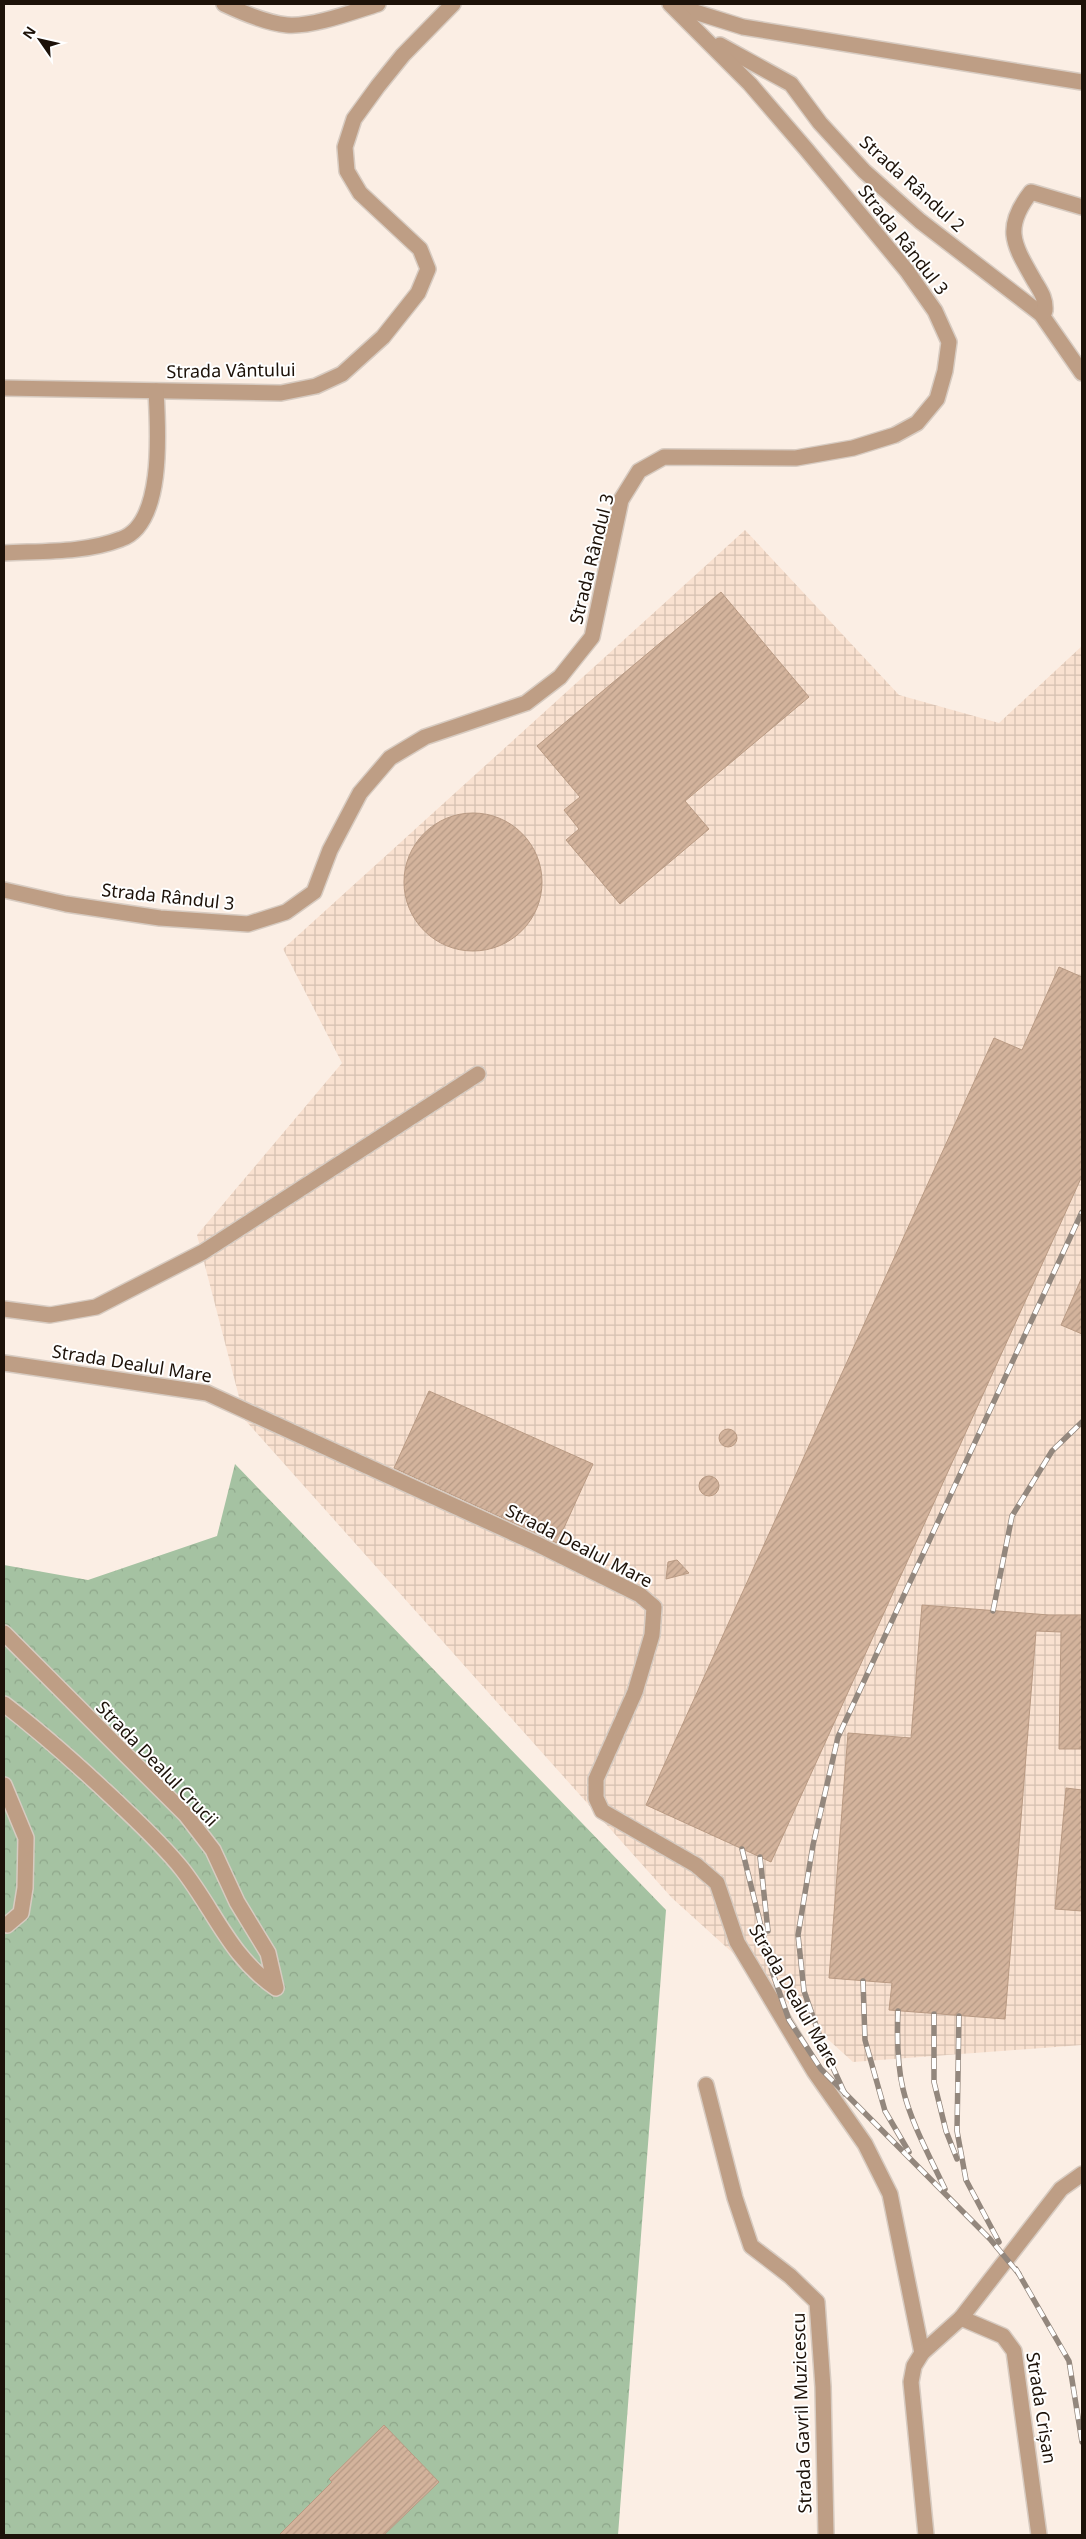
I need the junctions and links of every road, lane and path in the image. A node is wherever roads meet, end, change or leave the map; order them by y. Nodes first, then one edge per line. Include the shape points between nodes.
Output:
1 (224, 4) edge
2 (378, 4) edge
3 (454, 4) edge
4 (670, 4) edge
5 (705, 38) junction
6 (1082, 82) edge
7 (1082, 208) edge
8 (1041, 314) junction
9 (1082, 373) edge
10 (4, 388) edge
11 (156, 391) junction
12 (4, 553) edge
13 (4, 890) edge
14 (478, 1074) dead end
15 (4, 1309) edge
16 (4, 1363) edge
17 (4, 1633) edge
18 (4, 1704) edge
19 (4, 1784) edge
20 (4, 1924) edge
21 (706, 2085) dead end
22 (1082, 2174) edge
23 (961, 2318) junction
24 (922, 2353) junction
25 (826, 2535) edge
26 (926, 2535) edge
27 (1039, 2535) edge

1 - 2 street via 246,14 287,25 330,19
3 - 11 street, Strada Vântului via 403,55 378,86 354,119 344,147 347,171 360,193 420,249 428,269 418,293 382,337 342,374 316,386 282,393
4 - 5 street, Strada Rândul 3
4 - 6 street, Strada Rândul 3 via 743,27
5 - 8 street, Strada Rândul 2 via 791,84 820,123 864,171 920,221
5 - 13 street, Strada Rândul 3 via 806,149 907,270 935,311 949,342 945,371 937,398 917,423 895,435 853,448 796,458 664,457 640,471 622,500 592,637 565,670 526,703 425,737 390,758 360,793 330,850 314,892 286,912 248,924 160,918 66,904
7 - 8 street via 1031,192 1012,223 1017,250 1046,300
8 - 9 street, Strada Rândul 2
10 - 11 street, Strada Vântului
11 - 12 street via 155,489 143,521 123,539 116,541 84,548
14 - 15 street via 203,1252 96,1307 50,1315
16 - 24 street, Strada Dealul Mare via 207,1393 535,1543 640,1595 654,1607 652,1635 636,1692 596,1779 596,1798 602,1811 696,1865 717,1883 737,1942 814,2071 864,2144 890,2194
17 - 18 street, Strada Dealul Crucii via 186,1815 213,1850 237,1902 268,1953 276,1988 256,1974 223,1932 182,1869 134,1818
19 - 20 street via 26,1838 26,1888 21,1913
21 - 25 street, Strada Gavril Muzicescu via 751,2246 817,2302 823,2387
22 - 23 street via 1061,2189
23 - 24 street
23 - 27 street, Strada Crișan via 1003,2336 1014,2351
24 - 26 street via 914,2366 911,2382

